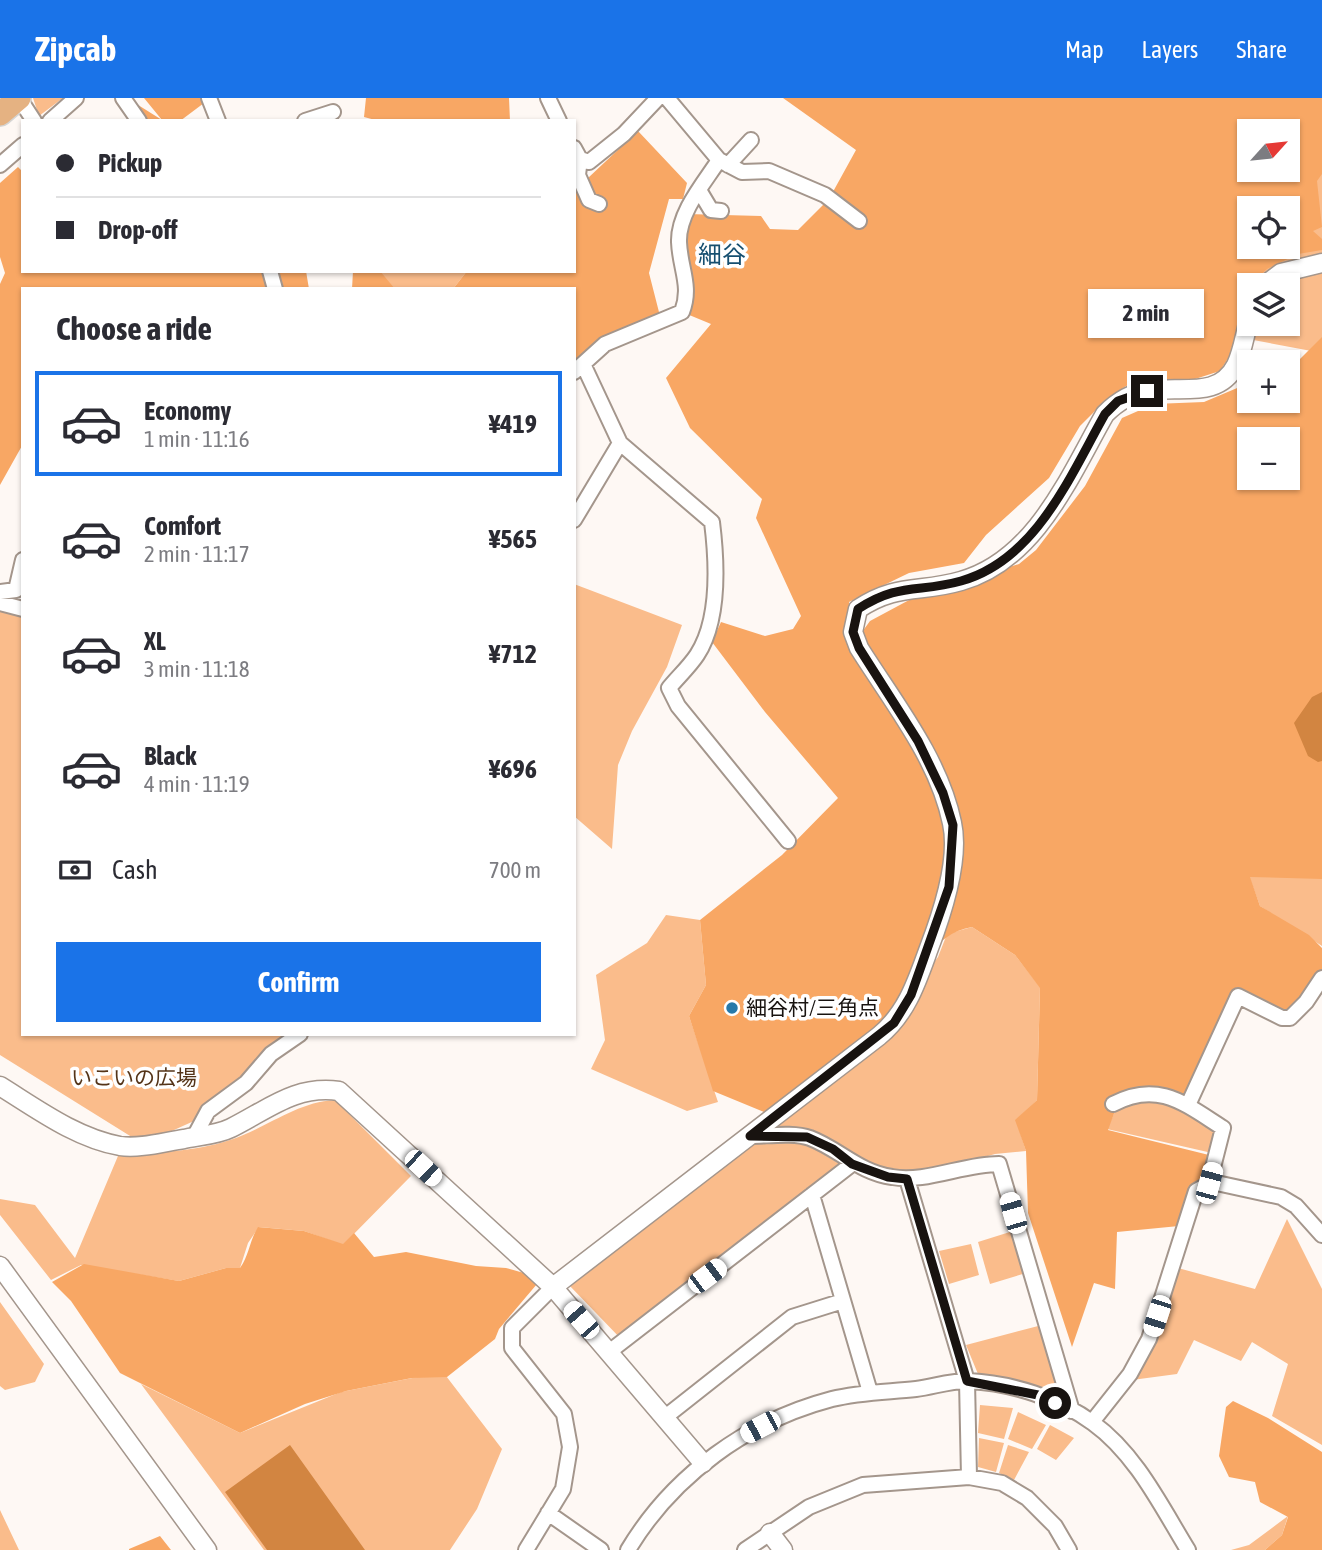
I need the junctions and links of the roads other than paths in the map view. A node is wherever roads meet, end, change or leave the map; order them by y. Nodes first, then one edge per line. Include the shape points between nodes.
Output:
1 (19, 98) edge
2 (76, 98) edge
3 (123, 98) edge
4 (209, 98) edge
5 (548, 98) edge
6 (657, 98) edge
7 (667, 98) edge
8 (333, 112) dead end
9 (0, 114) edge
10 (33, 119) edge
11 (52, 119) edge
12 (138, 119) edge
13 (217, 119) edge
14 (311, 119) edge
15 (558, 119) edge
16 (751, 140) dead end
17 (21, 147) edge
18 (577, 154) edge
19 (724, 162) junction
20 (0, 165) edge
21 (699, 190) junction
22 (599, 204) dead end
23 (721, 211) dead end
24 (859, 220) dead end
25 (1322, 262) edge
26 (1281, 273) edge
27 (1245, 336) edge
28 (578, 368) edge
29 (620, 443) junction
30 (576, 517) edge
31 (21, 569) edge
32 (0, 592) edge
33 (0, 603) edge
34 (21, 608) edge
35 (788, 841) dead end
36 (1322, 978) edge
37 (297, 1036) edge
38 (0, 1086) edge
39 (1113, 1104) dead end
40 (1188, 1105) junction
41 (750, 1136) junction
42 (194, 1137) junction
43 (852, 1164) junction
44 (907, 1179) junction
45 (1209, 1183) junction
46 (813, 1195) junction
47 (1322, 1235) edge
48 (0, 1266) edge
49 (553, 1287) junction
50 (843, 1301) junction
51 (608, 1352) junction
52 (967, 1381) junction
53 (870, 1392) junction
54 (1072, 1410) junction
55 (664, 1418) junction
56 (1092, 1422) junction
57 (703, 1463) junction
58 (969, 1477) junction
59 (548, 1513) junction
60 (770, 1533) junction
61 (207, 1550) edge
62 (526, 1550) edge
63 (601, 1550) edge
64 (628, 1550) edge
65 (745, 1550) edge
66 (783, 1550) edge
67 (1069, 1550) edge
68 (1188, 1550) edge

1 - 9 main road
1 - 10 street
2 - 11 street
3 - 12 street
4 - 13 street
5 - 15 street
6 - 18 street via 589,162
7 - 19 street
8 - 14 street
16 - 19 street
17 - 20 street
18 - 22 street via 578,175 589,200
19 - 21 street
19 - 24 street via 742,173 769,170 825,195
21 - 23 street via 711,210
21 - 28 street via 690,203 679,240 688,296 682,312 605,344
25 - 26 street
27 - 41 street via 1237,363 1226,379 1209,389 1147,391 1118,401 1105,414 1048,513 1019,546 987,571 961,581 883,593 858,609 853,632 859,648 918,741 943,793 953,825 949,887 911,995 894,1023
28 - 29 street
29 - 30 street
29 - 35 street via 712,522 716,563 709,627 698,654 669,688 677,706
31 - 32 street via 16,590
33 - 34 street
36 - 40 street via 1290,1018 1238,996
37 - 42 street via 208,1111
38 - 42 street via 56,1121 121,1146
39 - 40 street via 1132,1094 1148,1093
40 - 45 street via 1223,1128
41 - 43 street via 807,1137
41 - 49 street
42 - 49 street via 227,1130 291,1095 316,1087 339,1091
43 - 44 street
43 - 46 street
44 - 52 street
44 - 54 street via 973,1164 999,1164
45 - 47 street via 1281,1197 1296,1206
45 - 56 street via 1196,1191 1149,1339 1130,1374
46 - 50 street
46 - 51 street
48 - 61 street
49 - 51 street
49 - 59 street via 512,1328 512,1348 564,1414 570,1447 563,1489
50 - 53 street
50 - 55 street via 792,1317
51 - 55 street
52 - 53 street
52 - 54 street via 1038,1395
52 - 58 street
53 - 57 street via 782,1415
54 - 56 street
55 - 57 street
56 - 68 street via 1127,1454
57 - 64 street via 645,1521
58 - 60 street via 863,1485 809,1507
58 - 67 street via 1002,1483 1027,1498 1055,1526
59 - 62 street
59 - 63 street
60 - 65 street
60 - 66 street

